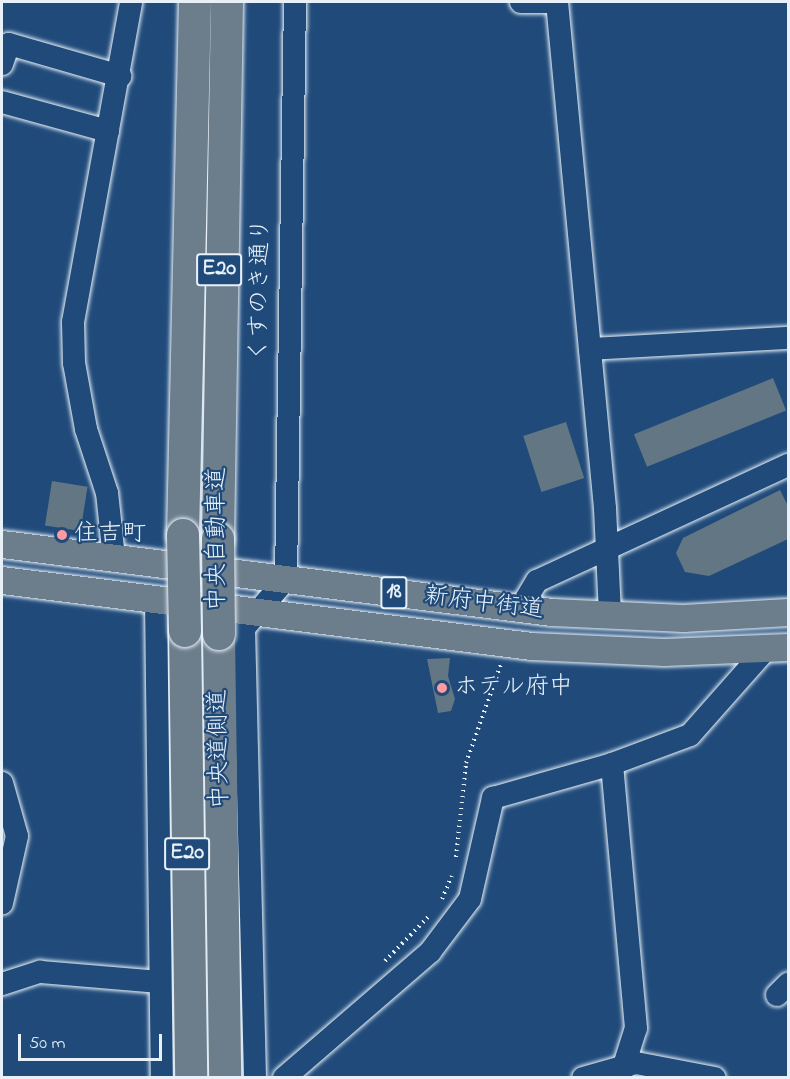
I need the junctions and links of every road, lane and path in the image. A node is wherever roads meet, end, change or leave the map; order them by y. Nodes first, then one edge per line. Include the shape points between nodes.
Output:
1 (131, 2) edge
2 (195, 2) edge
3 (227, 2) edge
4 (295, 2) edge
5 (521, 2) edge
6 (557, 2) edge
7 (2, 64) edge
8 (120, 76) junction
9 (2, 102) edge
10 (108, 131) junction
11 (789, 338) edge
12 (590, 349) junction
13 (789, 465) edge
14 (2, 544) edge
15 (606, 550) junction
16 (114, 558) junction
17 (286, 579) junction
18 (2, 580) edge
19 (156, 600) junction
20 (520, 609) junction
21 (256, 612) junction
22 (789, 612) edge
23 (609, 616) junction
24 (510, 644) junction
25 (777, 648) edge
26 (612, 764) junction
27 (2, 783) edge
28 (456, 860) dead end
29 (454, 871) dead end
30 (2, 903) edge
31 (382, 964) dead end
32 (158, 982) junction
33 (2, 984) edge
34 (622, 1071) edge
35 (162, 1077) edge
36 (191, 1077) edge
37 (225, 1077) edge
38 (255, 1077) edge
39 (284, 1077) edge
40 (583, 1077) edge
41 (715, 1077) edge

1 - 8 street
2 - 36 highway, 中央自動車道 / E20, bridge via 183,535
3 - 37 highway, 中央自動車道 / E20, bridge via 218,539
4 - 17 street, くすのき通り
5 - 6 street
6 - 12 street
7 - 8 street via 9,44
8 - 10 street
9 - 10 street
10 - 16 street via 87,224 73,344 86,429 107,493
11 - 12 street
12 - 15 street
13 - 15 street
14 - 16 main road, 新府中街道 / 18
15 - 20 street via 537,581
15 - 23 street
16 - 17 main road, 新府中街道 / 18
17 - 20 main road, 新府中街道 / 18
17 - 21 street, 中央道側道
18 - 19 main road, 新府中街道 / 18
19 - 21 main road, 新府中街道 / 18
19 - 32 street
20 - 23 main road, 新府中街道 / 18
21 - 24 main road, 新府中街道 / 18
21 - 38 street, 中央道側道 via 244,628
22 - 23 main road, 新府中街道 / 18
24 - 25 main road, 新府中街道 / 18 via 619,652
24 - 28 path via 466,763
25 - 26 street via 690,735
26 - 34 street via 636,1028
26 - 39 street via 493,798 470,898 430,952
27 - 30 street via 17,836
29 - 31 path via 438,906
32 - 33 street via 40,972
32 - 35 street
34 - 40 street
34 - 41 street

